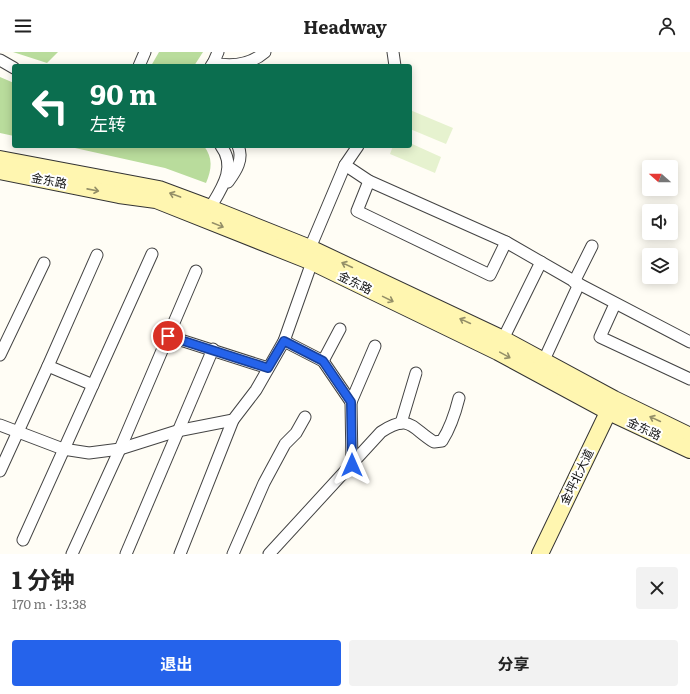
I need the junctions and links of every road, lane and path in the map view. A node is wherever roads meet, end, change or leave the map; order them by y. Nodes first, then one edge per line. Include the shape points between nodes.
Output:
1 (145, 52) edge
2 (218, 52) edge
3 (265, 52) edge
4 (0, 60) edge
5 (140, 64) edge
6 (212, 64) edge
7 (242, 64) edge
8 (12, 67) edge
9 (222, 148) edge
10 (239, 148) edge
11 (357, 148) edge
12 (0, 158) edge
13 (345, 165) junction
14 (0, 171) edge
15 (369, 181) junction
16 (222, 190) junction
17 (210, 208) junction
18 (506, 242) junction
19 (592, 246) dead end
20 (152, 254) dead end
21 (97, 255) dead end
22 (311, 255) junction
23 (542, 262) junction
24 (44, 263) dead end
25 (196, 271) dead end
26 (577, 283) junction
27 (615, 304) junction
28 (340, 329) dead end
29 (168, 336) junction
30 (503, 339) junction
31 (284, 341) junction
32 (690, 342) edge
33 (375, 346) dead end
34 (213, 349) junction
35 (0, 354) edge
36 (544, 360) junction
37 (323, 361) junction
38 (48, 366) junction
39 (268, 368) junction
40 (416, 373) dead end
41 (690, 379) edge
42 (93, 385) junction
43 (459, 398) dead end
44 (351, 402) junction
45 (611, 406) junction
46 (305, 417) dead end
47 (233, 420) junction
48 (401, 423) junction
49 (0, 425) edge
50 (18, 431) junction
51 (177, 431) junction
52 (690, 436) edge
53 (63, 449) junction
54 (120, 449) junction
55 (690, 450) edge
56 (352, 465) junction
57 (0, 471) edge
58 (23, 540) dead end
59 (72, 554) edge
60 (126, 554) edge
61 (180, 554) edge
62 (233, 554) edge
63 (269, 554) edge
64 (540, 554) edge

1 - 5 street
2 - 6 street
3 - 7 street
4 - 8 street
9 - 16 street via 226,153 229,171
10 - 16 street via 242,153 239,164
11 - 13 street
17 -> 12 main road, 金东路 via 159,189
13 - 15 street
13 - 22 street
14 -> 22 main road, 金东路 via 156,200
15 - 18 street
15 - 18 street via 357,211 490,275
16 - 17 street
17 - 22 main road, 金东路
18 - 23 street
19 - 26 street
20 - 42 street
21 - 38 street
30 -> 22 main road, 金东路
22 - 31 street
22 -> 45 main road, 金东路 via 498,352
23 - 26 street
23 - 30 street
24 - 35 street
25 - 29 street
26 - 27 street
26 - 36 street
27 - 32 street
27 - 41 street via 600,337
28 - 37 street
29 - 34 street
29 - 54 street
30 - 36 main road, 金东路
31 - 37 street
31 - 39 street
33 - 44 street
34 - 39 street
34 - 51 street
36 - 45 main road, 金东路
37 - 44 street
38 - 42 street
38 - 50 street
39 - 47 street via 256,390
40 - 48 street
42 - 53 street
43 - 48 street via 455,417 442,441 434,442 416,428
44 - 56 street
52 -> 45 main road, 金东路
45 - 55 main road, 金东路
45 - 64 main road, 金坪北大道
46 - 62 street via 296,433 281,450
47 - 51 street
47 - 61 street
48 - 56 street via 381,432
49 - 50 street
50 - 53 street
50 - 57 street
51 - 54 street
51 - 60 street
53 - 54 street via 89,453
53 - 58 street
54 - 59 street
56 - 63 street

